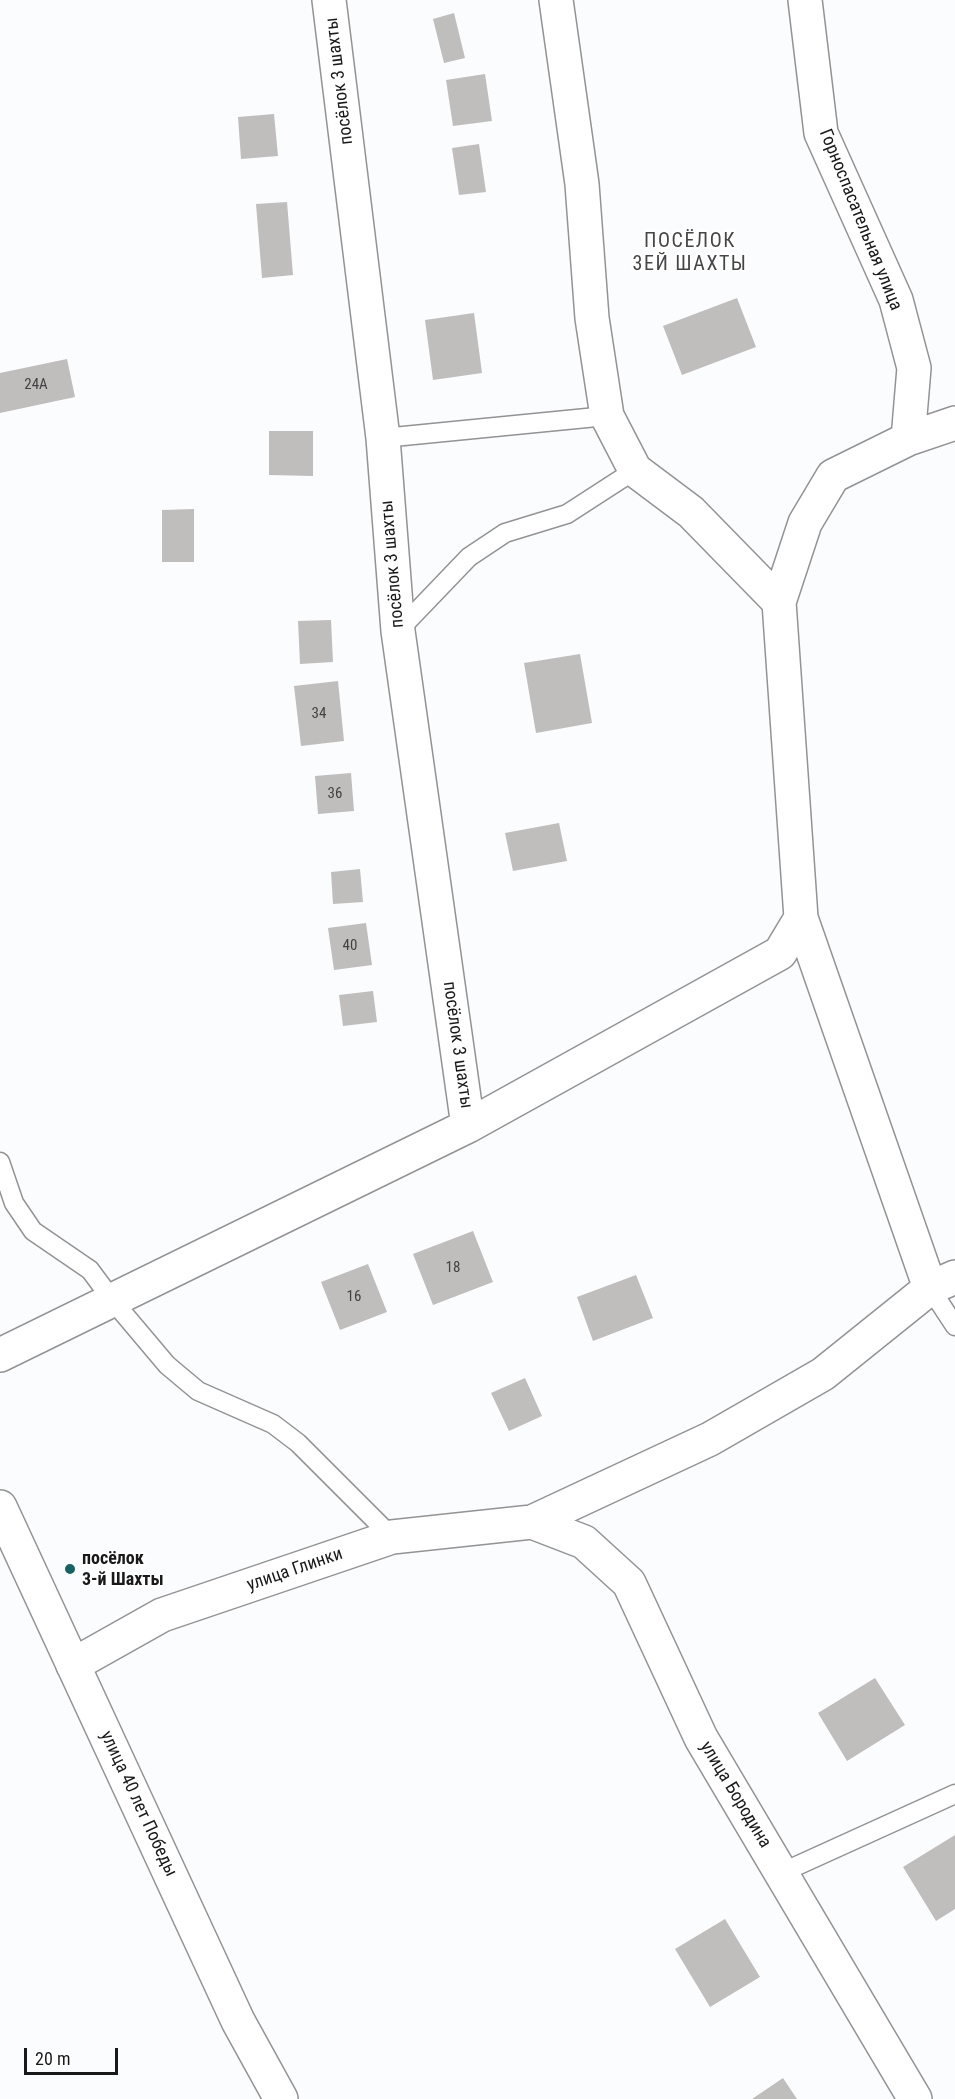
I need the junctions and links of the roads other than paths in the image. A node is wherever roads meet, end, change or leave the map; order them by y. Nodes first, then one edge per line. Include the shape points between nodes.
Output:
1 (329, 0) edge
2 (532, 0) edge
3 (556, 0) edge
4 (805, 0) edge
5 (562, 40) junction
6 (607, 416) junction
7 (955, 423) edge
8 (383, 438) junction
9 (908, 439) junction
10 (635, 470) junction
11 (779, 602) junction
12 (398, 631) junction
13 (801, 918) junction
14 (468, 1126) junction
15 (0, 1162) edge
16 (943, 1282) edge
17 (113, 1301) junction
18 (955, 1326) edge
19 (0, 1355) edge
20 (0, 1507) edge
21 (532, 1522) junction
22 (392, 1537) junction
23 (73, 1665) junction
24 (955, 1794) edge
25 (781, 1873) junction
26 (281, 2099) edge
27 (915, 2099) edge

1 - 8 street, посёлок 3 шахты
2 - 5 street
3 - 5 street
4 - 9 street, Горноспасательная улица via 821,133 896,300 914,368
5 - 6 street via 582,184 592,318
6 - 8 lane
6 - 10 street
7 - 9 street
8 - 12 street, посёлок 3 шахты
9 - 11 street via 833,476 805,523
10 - 11 street via 691,512
10 - 12 lane via 567,514 505,533 469,557
11 - 13 street
12 - 14 street, посёлок 3 шахты
13 - 14 street via 780,953
13 - 16 street
14 - 17 street
15 - 17 lane via 14,1203 33,1231 90,1270
16 - 18 lane
16 - 21 street via 823,1374 710,1439
17 - 19 street
17 - 22 lane via 167,1365 198,1391 273,1424 319,1462
20 - 23 street, улица 40 лет Победы
21 - 22 street, улица Глинки
21 - 25 street, улица Бородина via 584,1542 629,1583 701,1738
22 - 23 street, улица Глинки via 162,1615
23 - 26 street, улица 40 лет Победы via 238,2021
24 - 25 lane
25 - 27 street, улица Бородина

